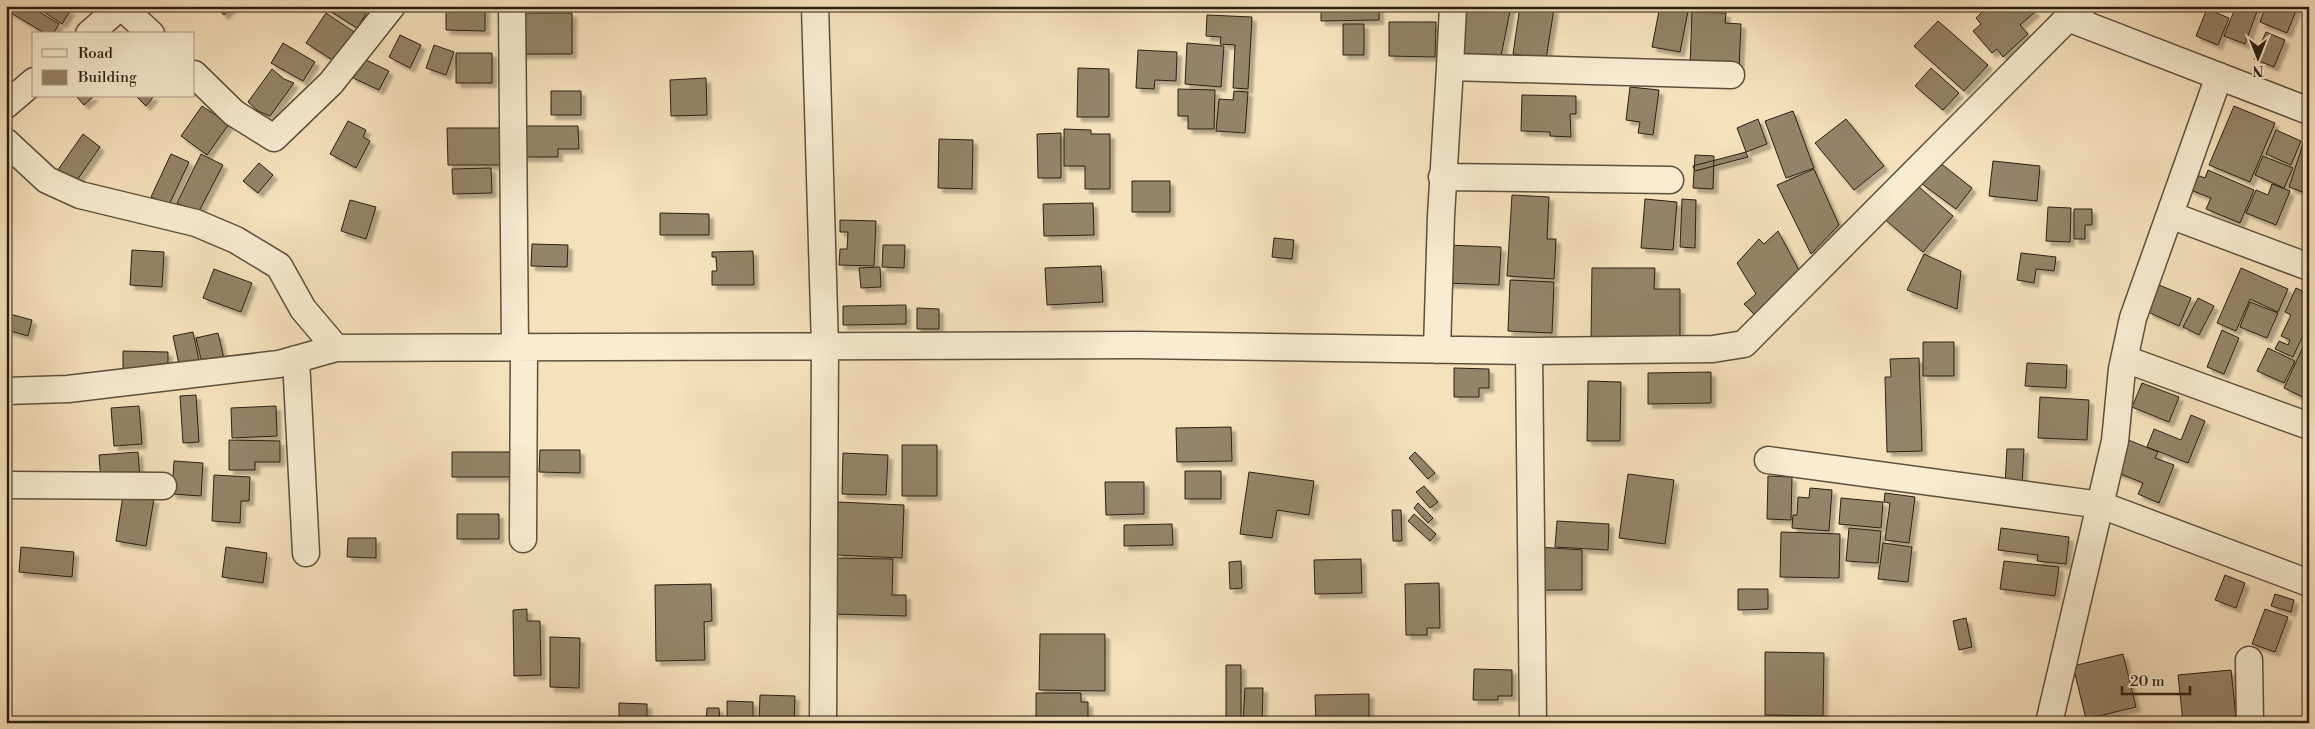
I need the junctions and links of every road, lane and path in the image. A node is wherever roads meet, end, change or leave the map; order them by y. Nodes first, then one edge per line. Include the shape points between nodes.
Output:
1 (121, 6) edge
2 (392, 6) edge
3 (512, 6) edge
4 (815, 6) edge
5 (1454, 6) edge
6 (2075, 12) edge
7 (91, 32) edge
8 (149, 32) edge
9 (1450, 67) junction
10 (195, 75) edge
11 (1731, 75) dead end
12 (2219, 76) junction
13 (32, 83) edge
14 (6, 104) edge
15 (2309, 110) edge
16 (6, 142) edge
17 (1442, 177) junction
18 (1670, 180) dead end
19 (2170, 215) junction
20 (2309, 267) edge
21 (825, 347) junction
22 (336, 348) junction
23 (520, 348) junction
24 (1437, 350) junction
25 (1530, 351) junction
26 (296, 359) junction
27 (2124, 359) junction
28 (6, 391) edge
29 (2309, 426) edge
30 (1768, 460) dead end
31 (6, 485) edge
32 (163, 486) dead end
33 (2101, 505) junction
34 (523, 539) dead end
35 (306, 553) dead end
36 (2309, 583) edge
37 (2249, 660) dead end
38 (823, 723) edge
39 (1533, 723) edge
40 (2049, 723) edge
41 (2250, 723) edge

1 - 7 street
1 - 8 street
2 - 10 street via 331,83 274,138 234,113
3 - 23 street
4 - 21 street
5 - 9 street
6 - 12 street
6 - 25 street via 1744,344 1713,349
9 - 11 street
9 - 17 street
12 - 15 street
12 - 19 street
13 - 14 street
16 - 22 street via 47,180 80,195 196,223 236,240 279,266 303,309
17 - 18 street
17 - 24 street
19 - 20 street
19 - 27 street via 2133,318
21 - 23 street
21 - 24 street via 1138,346
21 - 38 street
22 - 23 street
22 - 26 street
23 - 34 street
24 - 25 street
25 - 39 street
26 - 28 street via 279,364 68,389
26 - 35 street
27 - 29 street
27 - 33 street via 2115,441
30 - 33 street
31 - 32 street
33 - 36 street
33 - 40 street
37 - 41 street

